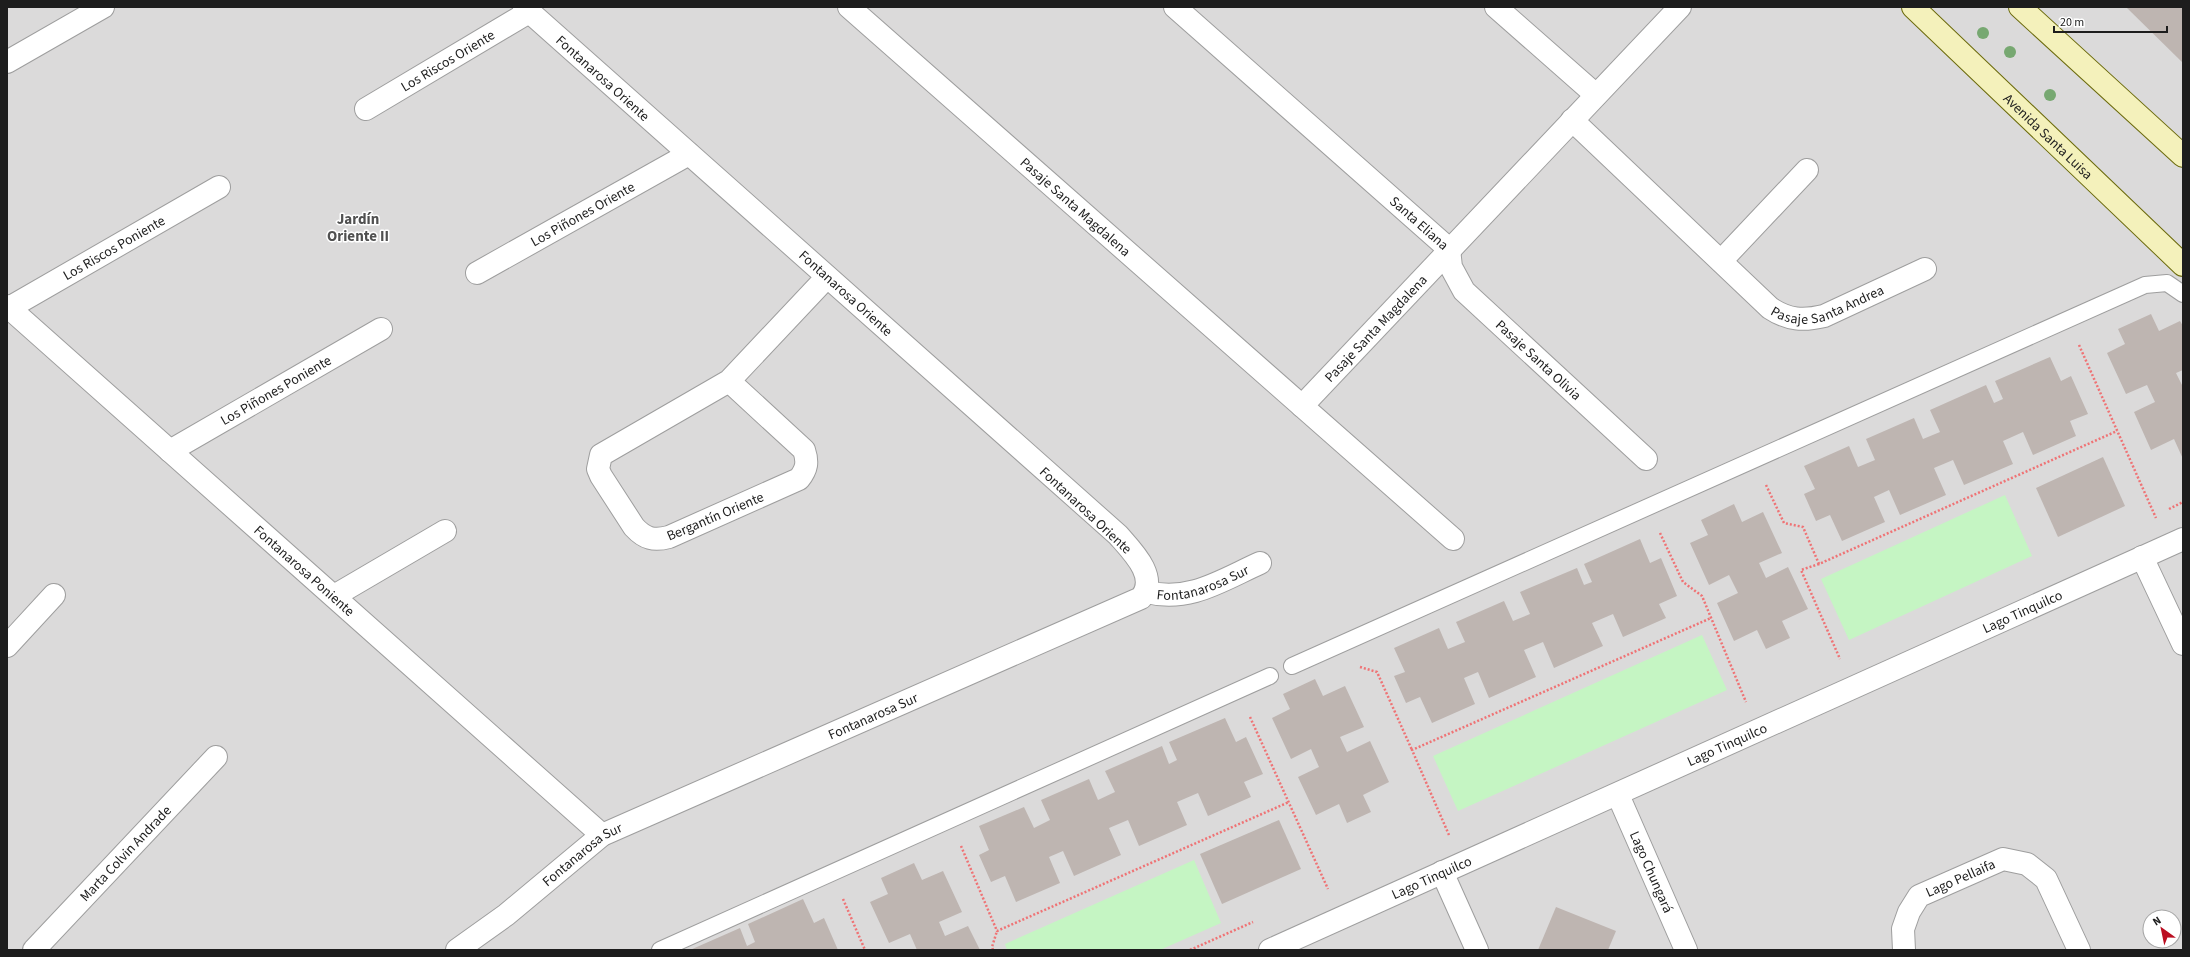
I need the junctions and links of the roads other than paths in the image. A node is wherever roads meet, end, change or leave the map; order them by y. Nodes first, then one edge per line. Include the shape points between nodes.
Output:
1 (103, 7) edge
2 (849, 7) edge
3 (1175, 7) edge
4 (1496, 7) edge
5 (1680, 7) edge
6 (1913, 7) edge
7 (2020, 7) edge
8 (526, 9) edge
9 (7, 62) edge
10 (1596, 95) junction
11 (366, 109) dead end
12 (1572, 120) junction
13 (689, 154) junction
14 (2183, 156) edge
15 (1807, 170) dead end
16 (219, 187) dead end
17 (1449, 249) junction
18 (1721, 261) junction
19 (2183, 265) edge
20 (1925, 269) dead end
21 (477, 273) dead end
22 (827, 277) junction
23 (2183, 294) edge
24 (8, 307) edge
25 (381, 329) dead end
26 (729, 381) junction
27 (1302, 406) junction
28 (170, 451) junction
29 (1646, 459) dead end
30 (444, 531) dead end
31 (1453, 539) dead end
32 (2175, 542) edge
33 (2142, 557) junction
34 (1260, 563) dead end
35 (1146, 592) junction
36 (54, 595) dead end
37 (334, 596) junction
38 (2183, 644) edge
39 (7, 646) edge
40 (1292, 666) dead end
41 (1270, 676) dead end
42 (216, 757) dead end
43 (1618, 795) junction
44 (602, 835) junction
45 (1442, 872) junction
46 (1274, 949) edge
47 (34, 950) edge
48 (457, 950) edge
49 (660, 950) edge
50 (1477, 950) edge
51 (1686, 950) edge
52 (1904, 950) edge
53 (2079, 950) edge

1 - 9 street
2 - 27 street, Pasaje Santa Magdalena
3 - 17 street, Santa Eliana
4 - 10 street
5 - 10 street, Santa Eliana
6 - 19 main road, Avenida Santa Luisa
7 - 14 main road
8 - 11 street, Los Riscos Oriente
8 - 13 street, Fontanarosa Oriente
10 - 12 street, Santa Eliana
12 - 17 street, Santa Eliana
12 - 18 street, Pasaje Santa Andrea
13 - 21 street, Los Piñones Oriente
13 - 22 street, Fontanarosa Oriente
15 - 18 street
16 - 24 street, Los Riscos Poniente
17 - 27 street, Pasaje Santa Magdalena
17 - 29 street, Pasaje Santa Olivia via 1451,267 1464,291
18 - 20 street, Pasaje Santa Andrea via 1770,308 1782,316 1795,319 1824,316
22 - 26 street, Bergantín Oriente
22 - 35 street, Fontanarosa Oriente via 1118,535 1141,564 1147,577
23 - 40 lane via 2167,283 2145,285
24 - 28 street, Fontanarosa Poniente
25 - 28 street, Los Piñones Poniente
26 - 26 street, Bergantín Oriente via 601,455 598,469 601,476 634,527 649,539 669,537 799,479 804,473 807,465 804,450
27 - 31 street, Pasaje Santa Magdalena
28 - 37 street, Fontanarosa Poniente
30 - 37 street
32 - 33 street, Lago Tinquilco
33 - 38 street
33 - 43 street, Lago Tinquilco
34 - 35 street, Fontanarosa Sur via 1193,593 1168,597
35 - 44 street, Fontanarosa Sur via 1134,602
36 - 39 street
37 - 44 street, Fontanarosa Poniente
41 - 49 lane
42 - 47 street, Marta Colvin Andrade
43 - 45 street, Lago Tinquilco
43 - 51 street, Lago Chungará
44 - 48 street, Fontanarosa Sur via 506,914
45 - 46 street, Lago Tinquilco
45 - 50 street
52 - 53 street, Lago Pellaifa via 1903,929 1909,912 1919,896 2003,859 2027,864 2046,879

